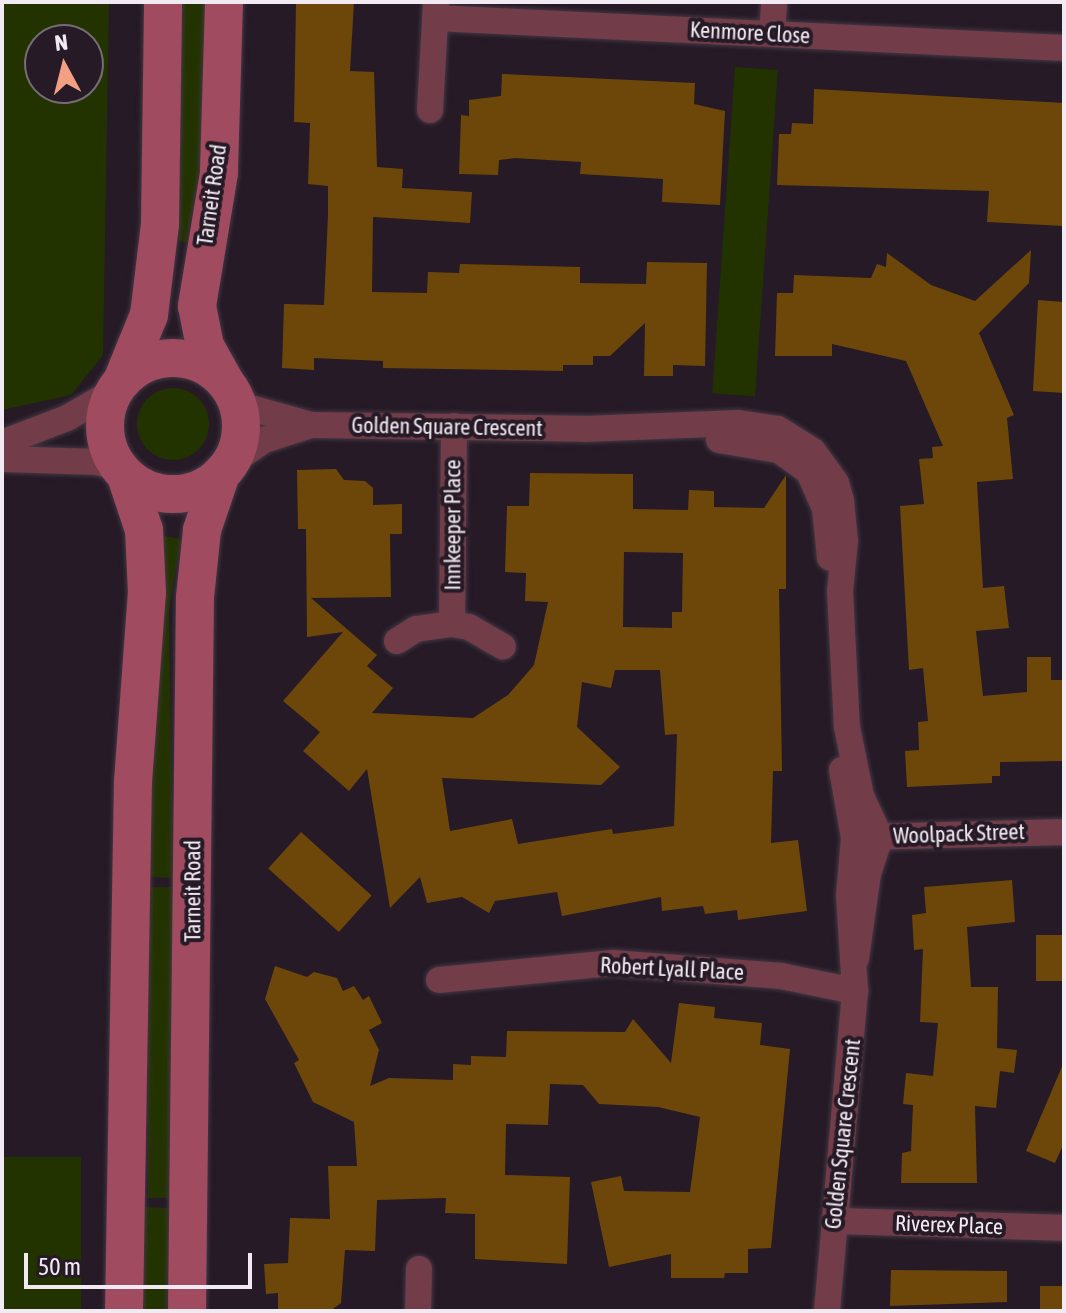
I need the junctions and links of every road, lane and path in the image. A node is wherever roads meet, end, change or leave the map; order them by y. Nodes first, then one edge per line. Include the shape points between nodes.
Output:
1 (163, 2) edge
2 (224, 2) edge
3 (774, 2) edge
4 (435, 10) edge
5 (772, 34) junction
6 (1064, 48) edge
7 (430, 110) dead end
8 (118, 386) junction
9 (227, 386) junction
10 (311, 425) junction
11 (454, 426) junction
12 (2, 443) edge
13 (2, 459) edge
14 (225, 469) junction
15 (123, 472) junction
16 (452, 624) junction
17 (397, 641) dead end
18 (503, 647) dead end
19 (1064, 832) edge
20 (867, 837) junction
21 (439, 980) dead end
22 (855, 991) junction
23 (834, 1221) junction
24 (1064, 1228) edge
25 (419, 1269) dead end
26 (124, 1311) edge
27 (187, 1311) edge
28 (418, 1311) edge
29 (827, 1311) edge

1 - 8 main road via 160,224 149,315
2 - 9 main road, Tarneit Road via 219,173 197,306 205,346
3 - 5 street
4 - 5 street, Kenmore Close
4 - 7 street, Kenmore Close
5 - 6 street, Kenmore Close
8 - 9 main road via 140,366 185,359
8 - 12 street via 67,418
8 - 15 main road via 105,430
9 - 10 street, Golden Square Crescent via 247,407
9 - 14 main road via 241,426
10 - 11 street, Golden Square Crescent
10 - 14 street, Golden Square Crescent via 264,440
11 - 16 street, Innkeeper Place
11 - 20 street, Golden Square Crescent via 584,429 760,443 795,460 820,490 840,591 847,727 842,783
13 - 15 street via 97,462
14 - 15 main road via 204,487 174,493 144,488
14 - 27 main road, Tarneit Road via 202,530 195,597
15 - 26 main road via 144,530 147,593 133,782
16 - 17 street via 416,629
16 - 18 street via 469,627
19 - 20 street, Woolpack Street
20 - 22 street, Golden Square Crescent via 849,895
21 - 22 street, Robert Lyall Place via 613,963 781,976
22 - 23 street, Golden Square Crescent
23 - 24 street, Riverex Place
23 - 29 street, Golden Square Crescent
25 - 28 street

